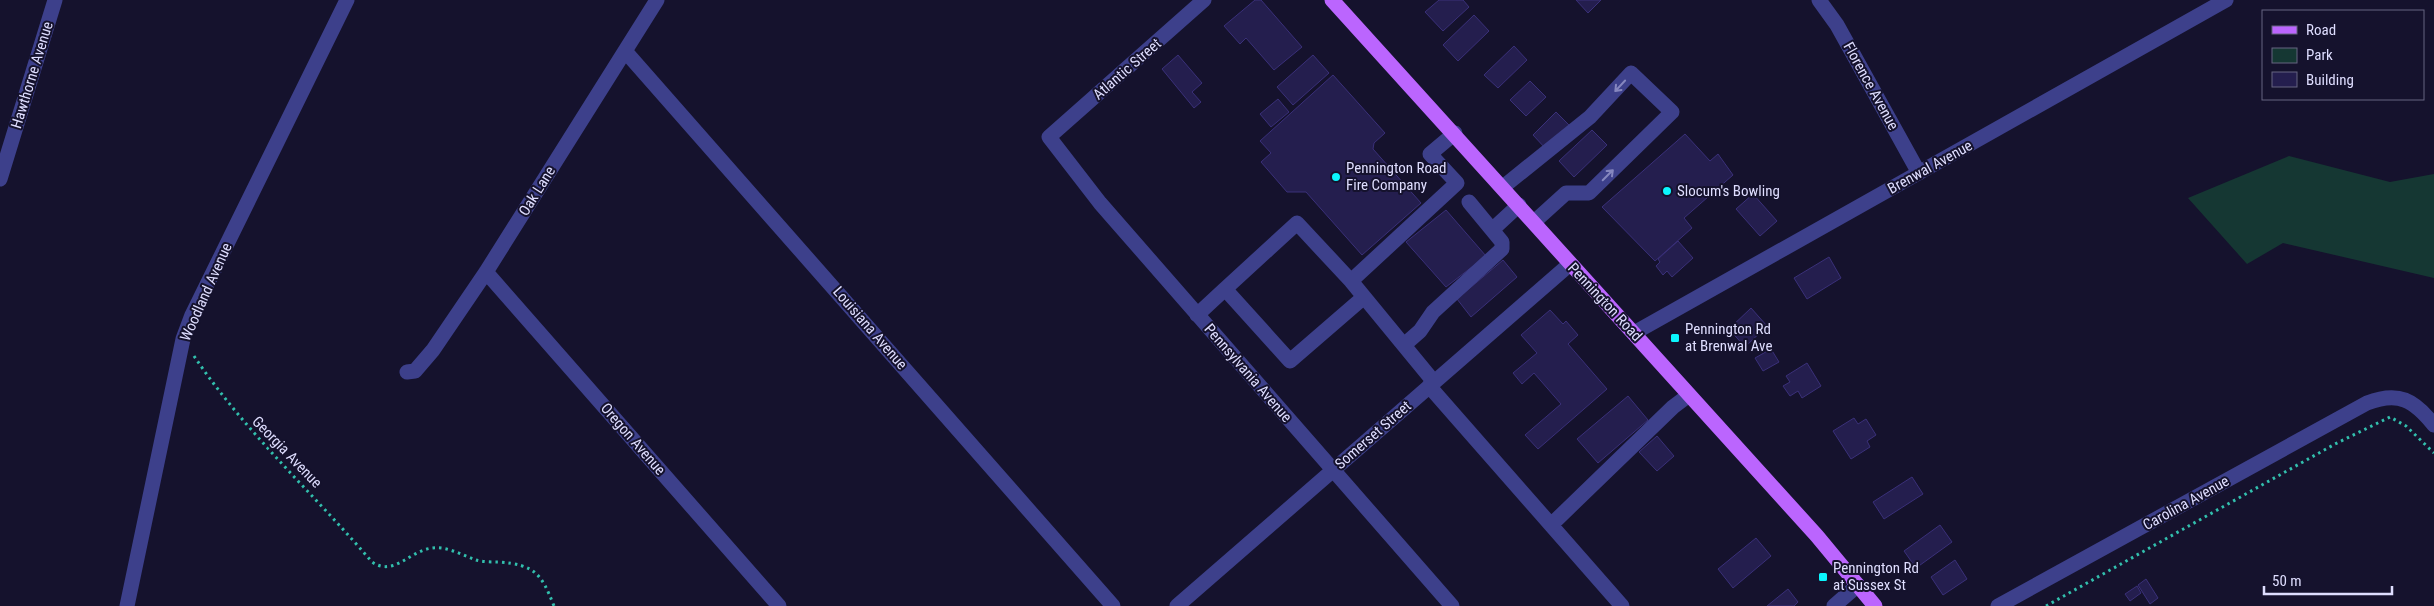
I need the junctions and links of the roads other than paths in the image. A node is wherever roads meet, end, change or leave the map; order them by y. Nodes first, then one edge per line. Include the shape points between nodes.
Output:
1 (55, 0) edge
2 (347, 0) edge
3 (657, 0) edge
4 (1204, 0) edge
5 (1819, 0) edge
6 (2226, 0) edge
7 (1337, 1) edge
8 (625, 51) junction
9 (1455, 133) junction
10 (1049, 137) joint
11 (1919, 173) junction
12 (0, 179) edge
13 (1503, 187) junction
14 (1469, 202) dead end
15 (1518, 205) junction
16 (1534, 222) junction
17 (1492, 230) junction
18 (1570, 264) junction
19 (486, 272) junction
20 (1351, 281) junction
21 (1225, 289) junction
22 (1364, 297) junction
23 (1197, 314) junction
24 (1634, 333) junction
25 (1404, 345) junction
26 (407, 372) dead end
27 (1431, 384) junction
28 (1689, 395) junction
29 (2434, 424) edge
30 (1332, 470) junction
31 (1551, 525) junction
32 (1858, 585) junction
33 (127, 606) edge
34 (779, 606) edge
35 (1114, 606) edge
36 (1177, 606) edge
37 (1452, 606) edge
38 (1622, 606) edge
39 (1834, 606) edge
40 (1875, 606) edge
41 (1998, 606) edge

1 - 12 street, Hawthorne Avenue
2 - 33 street, Woodland Avenue via 192,314 183,339
3 - 8 street, Oak Lane
4 - 10 street, Atlantic Street
5 - 11 street, Florence Avenue via 1837,25
6 - 11 street, Brenwal Avenue
7 - 9 main road, Pennington Road
8 - 19 street, Oak Lane
8 - 35 street, Louisiana Avenue
9 - 13 main road, Pennington Road
9 - 20 street via 1430,154 1457,183
10 - 23 street, Pennsylvania Avenue via 1100,203
11 - 24 street, Brenwal Avenue
13 - 15 main road, Pennington Road
16 -> 13 street via 1566,193 1589,193 1672,112 1632,73 1590,117
14 - 17 street
15 - 16 main road, Pennington Road
15 - 17 street
16 - 18 main road, Pennington Road
17 - 25 street via 1502,242 1498,255 1433,312 1420,331
18 - 24 main road, Pennington Road
18 - 27 street, Somerset Street
19 - 26 street, Oak Lane via 432,350 414,371
19 - 34 street, Oregon Avenue
20 - 21 street via 1297,223
20 - 22 street
21 - 22 street via 1290,362
21 - 23 street
22 - 25 street
23 - 30 street, Pennsylvania Avenue
24 - 28 main road, Pennington Road
25 - 27 street
27 - 30 street, Somerset Street
27 - 31 street
28 - 31 street
28 - 32 main road, Pennington Road
29 - 41 street, Carolina Avenue via 2420,408 2408,401 2395,397 2373,400
30 - 36 street, Somerset Street
30 - 37 street, Pennsylvania Avenue
31 - 38 street
32 - 39 street
32 - 40 main road, Pennington Road

